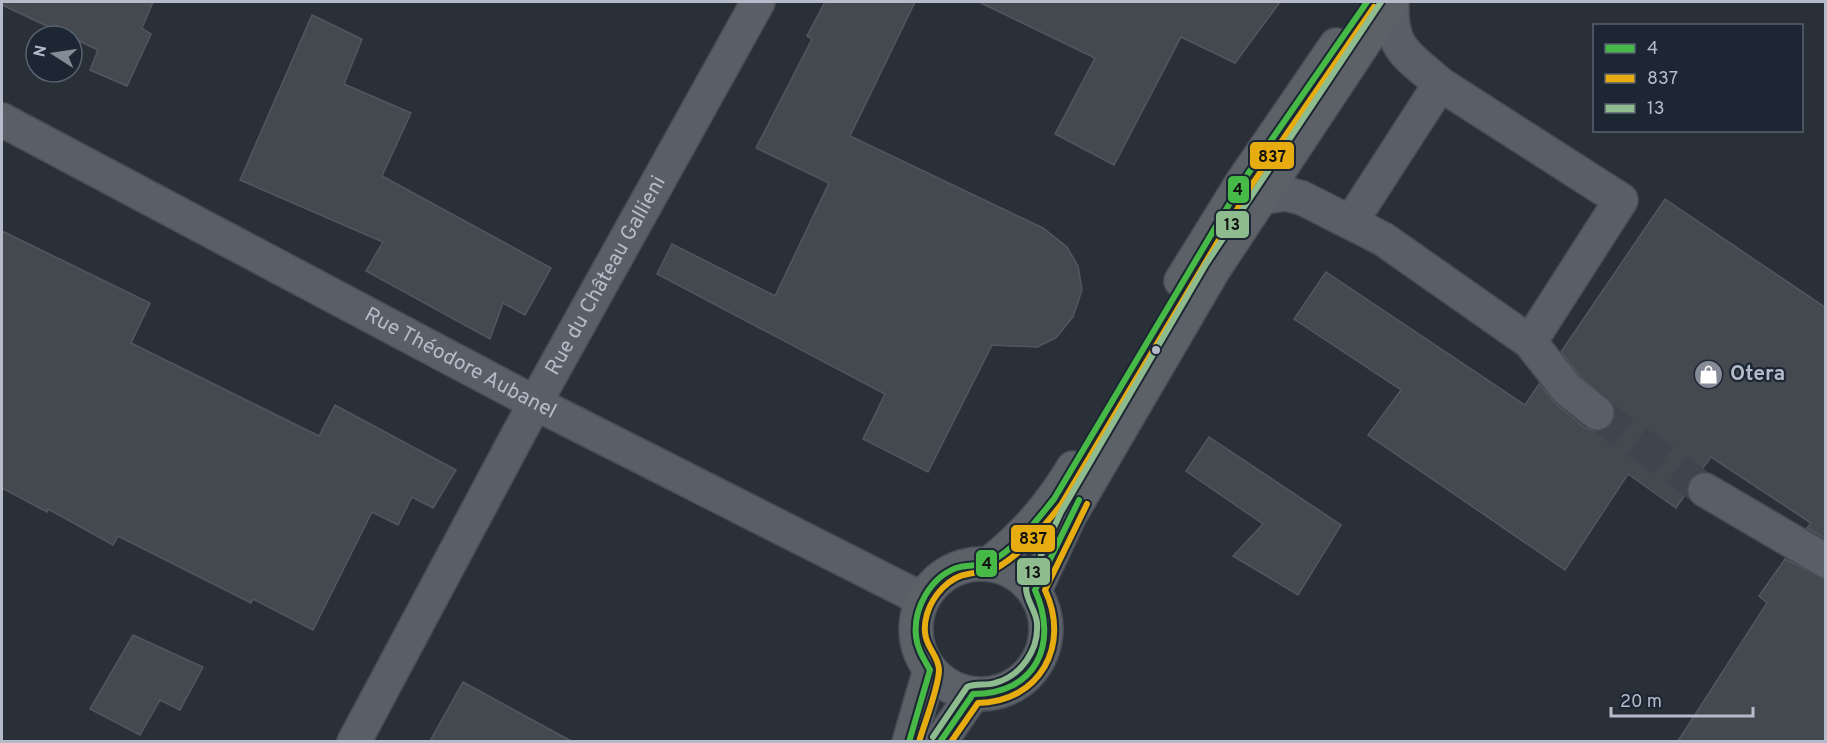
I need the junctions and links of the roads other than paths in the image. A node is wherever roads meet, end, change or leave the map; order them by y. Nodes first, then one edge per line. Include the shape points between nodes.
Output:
1 (758, 2) edge
2 (1367, 2) edge
3 (1392, 2) edge
4 (1440, 84) junction
5 (2, 120) edge
6 (1262, 197) junction
7 (1351, 222) junction
8 (1530, 342) junction
9 (535, 403) junction
10 (1598, 413) tunnel mouth
11 (1705, 490) tunnel mouth
12 (1826, 561) edge
13 (990, 563) junction
14 (1035, 590) junction
15 (922, 599) junction
16 (930, 670) junction
17 (974, 694) junction
18 (354, 741) edge
19 (909, 741) edge
20 (940, 741) edge

1 - 9 street, Rue du Château Gallieni
2 - 13 main road via 1243,181 1054,499 1032,526
3 - 4 street via 1391,24 1398,46
3 - 6 main road
4 - 7 street
4 - 8 street via 1621,200
5 - 9 street, Rue Théodore Aubanel
6 - 7 street via 1287,194 1302,198
6 - 14 main road via 1214,269 1069,517
7 - 8 street via 1383,239
8 - 10 street via 1567,389
9 - 15 street, Rue Théodore Aubanel
9 - 18 street, Rue du Château Gallieni
11 - 12 street
13 - 14 main road via 1015,572
13 - 15 main road via 964,565 940,578
14 - 17 main road via 1045,612 1046,638 1038,662 1022,681 999,692
15 - 16 main road via 916,623 918,648
16 - 17 main road via 943,682
16 - 19 main road
17 - 20 main road

